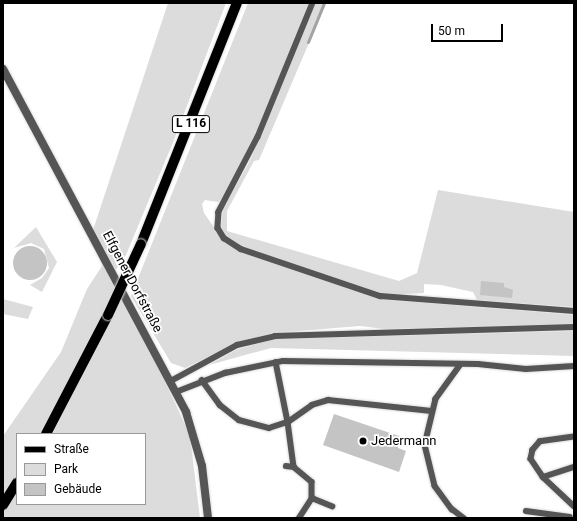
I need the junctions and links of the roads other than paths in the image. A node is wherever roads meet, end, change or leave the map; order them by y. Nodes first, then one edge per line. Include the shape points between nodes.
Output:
1 (237, 3) edge
2 (313, 3) edge
3 (3, 69) edge
4 (574, 311) edge
5 (574, 327) edge
6 (276, 362) junction
7 (460, 366) junction
8 (574, 366) edge
9 (202, 380) junction
10 (171, 381) junction
11 (176, 392) junction
12 (432, 411) junction
13 (288, 422) junction
14 (47, 433) edge
15 (574, 437) edge
16 (286, 466) dead end
17 (294, 467) junction
18 (574, 467) edge
19 (543, 477) junction
20 (16, 484) edge
21 (312, 498) junction
22 (3, 505) edge
23 (332, 506) dead end
24 (574, 506) edge
25 (526, 511) dead end
26 (571, 517) edge
27 (208, 518) edge
28 (299, 518) edge
29 (464, 518) edge

1 - 14 main road, L 116, bridge via 141,244 108,315
2 - 4 lane via 252,151 220,210 218,228 224,238 242,249 380,296
3 - 10 street, Elfgener Dorfstraße
5 - 10 lane via 275,336 238,345
6 - 7 lane
6 - 9 lane
6 - 13 lane
7 - 8 lane via 526,369
7 - 12 lane via 442,387
9 - 11 lane
9 - 13 lane via 220,405 239,420 269,428
10 - 11 street, Elfgener Dorfstraße
11 - 27 street, Elfgener Dorfstraße via 197,443
12 - 13 lane via 328,400 312,405
12 - 29 lane via 426,437 429,470 440,494
13 - 17 lane
15 - 19 lane via 544,441 535,447 531,462
16 - 17 lane
17 - 21 lane via 312,482
18 - 19 lane
19 - 24 lane
20 - 22 main road
21 - 23 lane
21 - 28 lane
25 - 26 lane

